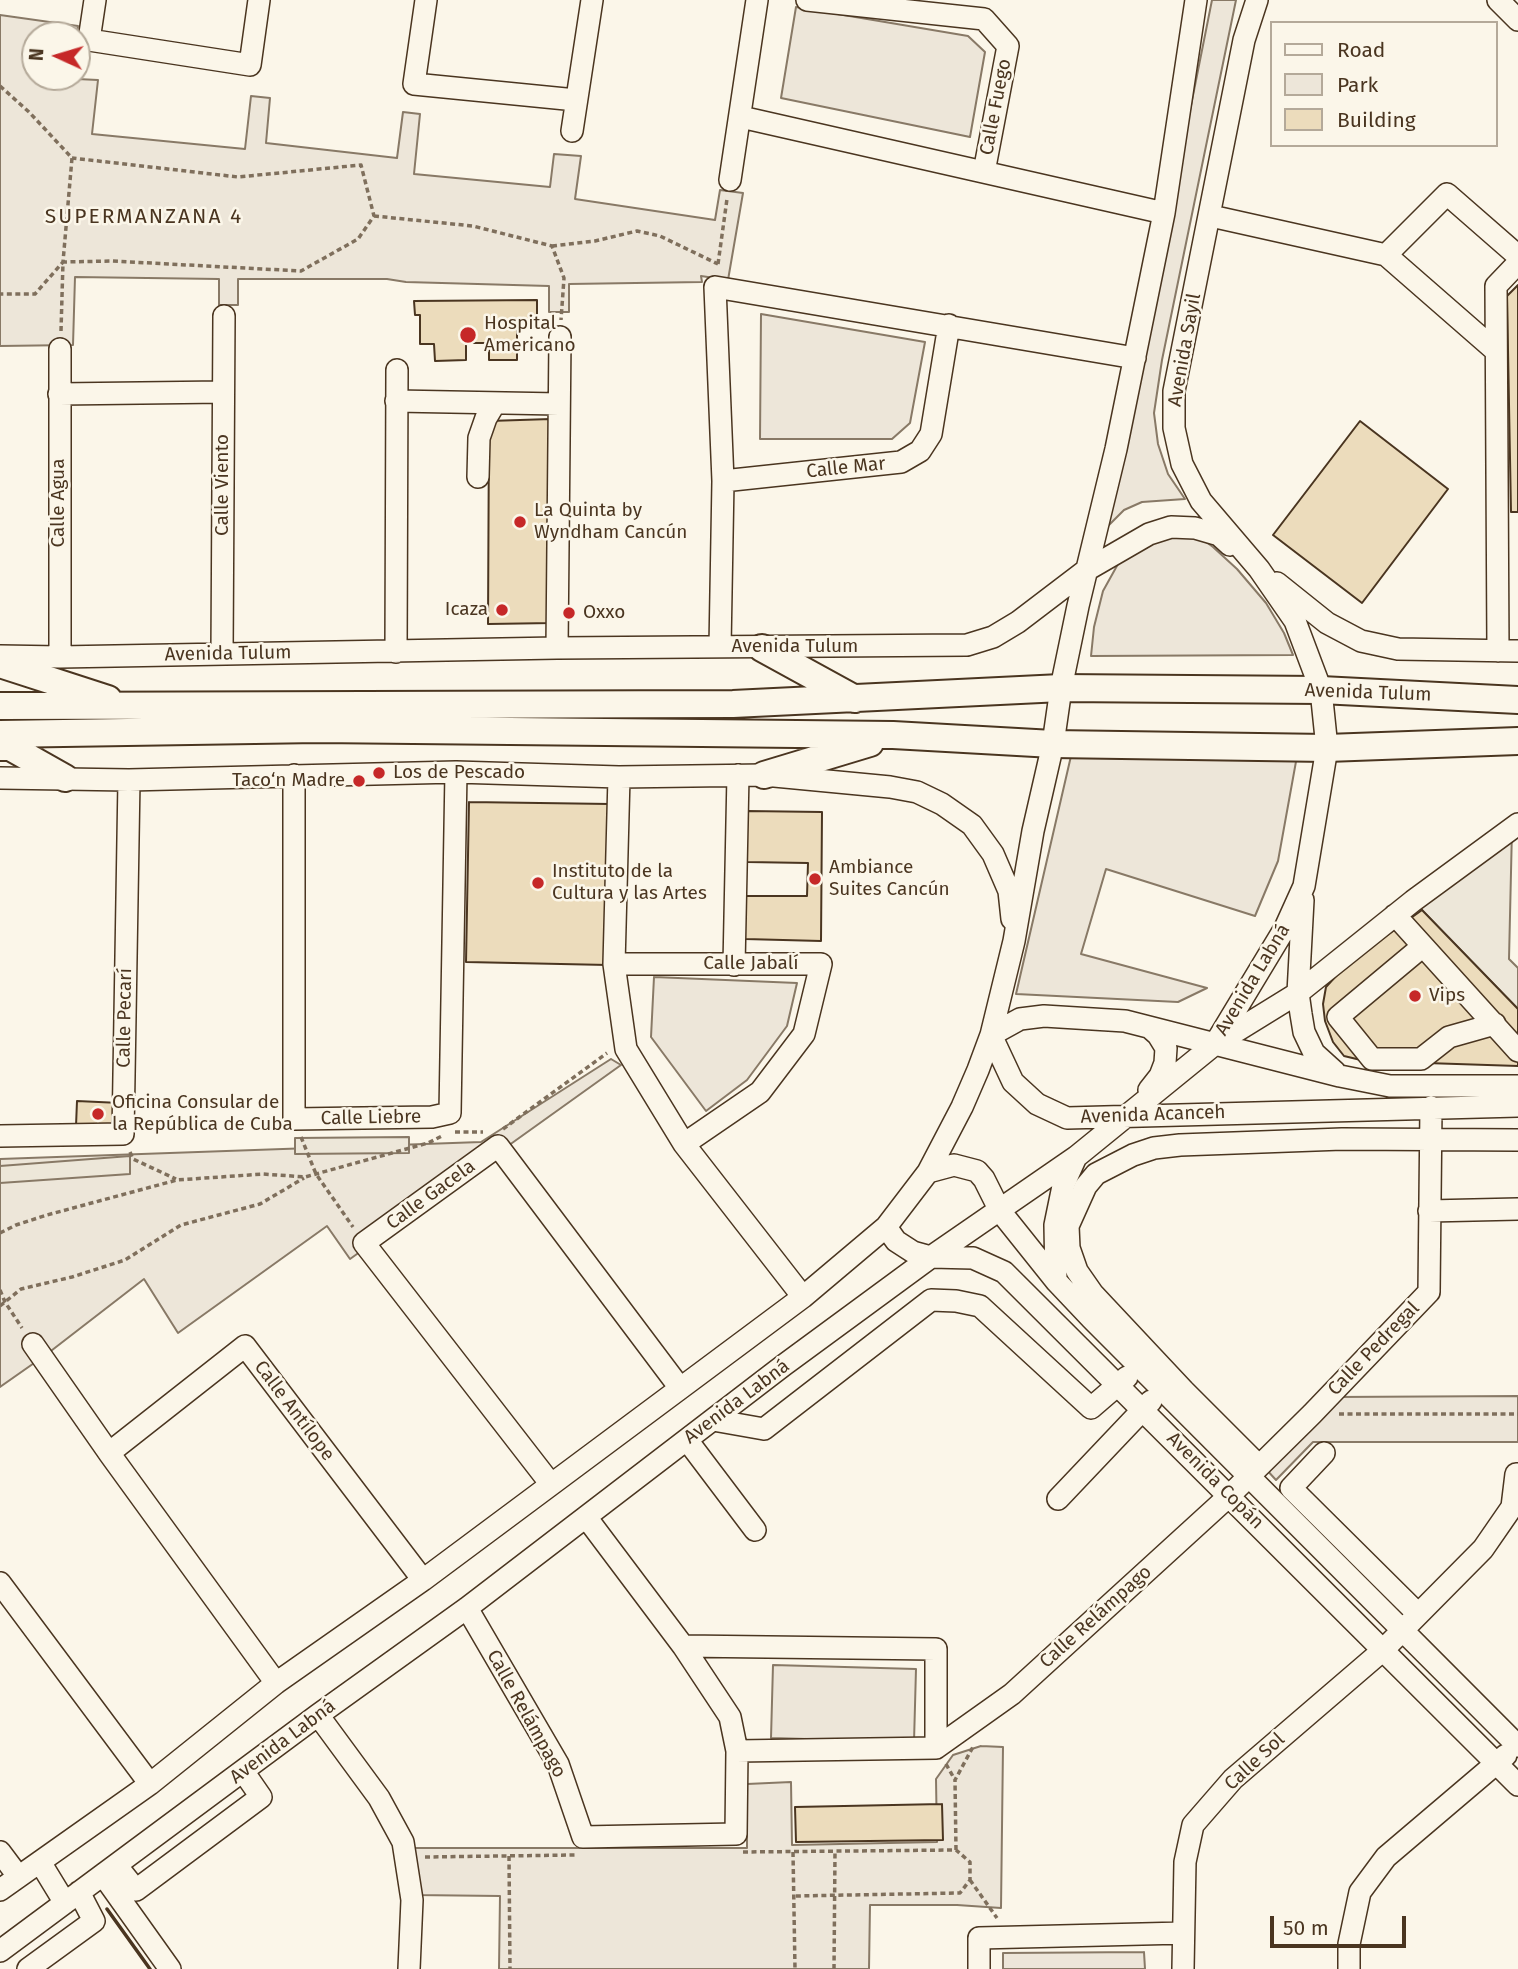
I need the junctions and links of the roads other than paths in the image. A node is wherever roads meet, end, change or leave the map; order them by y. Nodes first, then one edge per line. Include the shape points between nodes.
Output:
1 (95, 0) edge
2 (258, 0) edge
3 (426, 0) edge
4 (592, 0) edge
5 (757, 0) edge
6 (807, 0) edge
7 (1196, 0) edge
8 (1257, 0) edge
9 (1498, 0) edge
10 (1518, 20) edge
11 (576, 100) junction
12 (741, 117) junction
13 (572, 131) dead end
14 (984, 172) junction
15 (730, 180) road end
16 (1164, 214) junction
17 (1211, 216) junction
18 (1386, 255) junction
19 (1518, 256) edge
20 (1518, 263) edge
21 (224, 316) dead end
22 (949, 325) junction
23 (561, 337) road end
24 (60, 349) road end
25 (1496, 351) junction
26 (1135, 358) junction
27 (397, 370) dead end
28 (223, 392) junction
29 (59, 394) junction
30 (396, 401) junction
31 (457, 402) junction
32 (495, 403) junction
33 (559, 404) junction
34 (479, 438) junction
35 (478, 477) dead end
36 (723, 481) junction
37 (1259, 569) junction
38 (1085, 571) junction
39 (720, 647) junction
40 (557, 648) junction
41 (762, 648) junction
42 (1508, 651) edge
43 (396, 652) junction
44 (222, 653) junction
45 (0, 656) edge
46 (60, 657) junction
47 (0, 664) edge
48 (1061, 688) junction
49 (1321, 690) junction
50 (855, 699) junction
51 (1518, 700) edge
52 (0, 706) edge
53 (130, 706) junction
54 (0, 734) edge
55 (893, 735) junction
56 (1518, 741) edge
57 (1053, 744) junction
58 (0, 747) edge
59 (1327, 748) junction
60 (456, 772) junction
61 (294, 775) junction
62 (738, 775) junction
63 (764, 775) junction
64 (619, 777) junction
65 (0, 778) edge
66 (65, 778) junction
67 (129, 780) junction
68 (1518, 824) edge
69 (1304, 886) junction
70 (1395, 915) junction
71 (1014, 941) junction
72 (1423, 946) junction
73 (614, 964) junction
74 (734, 965) junction
75 (1298, 993) junction
76 (1028, 1018) junction
77 (1495, 1024) junction
78 (1149, 1027) junction
79 (991, 1035) junction
80 (1215, 1044) junction
81 (1518, 1051) edge
82 (1340, 1076) junction
83 (1013, 1082) junction
84 (1518, 1086) edge
85 (1431, 1107) junction
86 (1518, 1107) edge
87 (1128, 1116) junction
88 (0, 1136) edge
89 (1430, 1138) junction
90 (1518, 1140) edge
91 (684, 1144) junction
92 (1076, 1157) junction
93 (928, 1172) junction
94 (1518, 1209) edge
95 (1000, 1211) junction
96 (1429, 1211) junction
97 (887, 1227) junction
98 (931, 1257) junction
99 (1056, 1281) junction
100 (803, 1297) junction
101 (33, 1345) road end
102 (1138, 1366) junction
103 (1118, 1385) junction
104 (680, 1388) junction
105 (1162, 1389) junction
106 (1143, 1409) junction
107 (713, 1420) junction
108 (687, 1440) junction
109 (109, 1453) junction
110 (1324, 1453) dead end
111 (1254, 1471) junction
112 (1518, 1474) edge
113 (550, 1483) junction
114 (1229, 1496) junction
115 (1058, 1499) dead end
116 (586, 1517) junction
117 (755, 1530) dead end
118 (423, 1580) junction
119 (0, 1583) edge
120 (467, 1608) junction
121 (1418, 1614) junction
122 (1402, 1630) junction
123 (683, 1646) junction
124 (1382, 1651) junction
125 (276, 1684) junction
126 (318, 1715) junction
127 (1518, 1745) edge
128 (936, 1748) junction
129 (737, 1751) junction
130 (1497, 1764) junction
131 (243, 1771) junction
132 (150, 1784) junction
133 (1518, 1785) edge
134 (0, 1852) edge
135 (40, 1862) junction
136 (115, 1872) junction
137 (18, 1876) junction
138 (0, 1890) edge
139 (72, 1898) junction
140 (1183, 1934) junction
141 (0, 1951) edge
142 (28, 1969) edge
143 (170, 1969) edge
144 (409, 1969) edge
145 (979, 1969) edge
146 (1183, 1969) edge
147 (1349, 1969) edge

1 - 2 street via 89,40 250,65
3 - 11 street via 414,84
4 - 11 street
5 - 12 street
6 - 14 street, Calle Fuego via 984,19 1008,46
7 - 16 street
8 - 17 street, Avenida Sayil via 1244,40
9 - 10 street
11 - 13 street
12 - 14 street, Calle Fuego
12 - 15 street
14 - 16 street, Calle Fuego
16 - 26 street
17 - 18 street
17 - 37 street, Avenida Sayil via 1174,391 1174,428 1182,464 1201,501
18 - 19 street via 1447,194
18 - 25 street
20 - 25 street via 1496,286
21 - 28 street, Calle Viento
22 - 26 street
22 - 36 street, Calle Mar via 931,434 920,451 901,462
22 - 36 street via 715,287
23 - 33 street
24 - 29 street, Calle Agua
25 - 42 street
26 - 38 street
27 - 30 street
28 - 29 street
28 - 44 street, Calle Viento
29 - 46 street, Calle Agua
30 - 31 street
30 - 43 street
31 - 32 street
31 - 34 street
32 - 33 street
32 - 34 street
33 - 40 street
34 - 35 street
36 - 39 street
37 - 38 street, Avenida Tulum via 1219,535 1171,527 1149,534
37 - 42 street, Avenida Tulum via 1327,623 1362,641 1398,649
37 - 49 street, Avenida Sayil via 1295,621
38 - 41 street, Avenida Tulum via 1018,622 967,645
38 - 48 street
39 - 40 street, Avenida Tulum
39 - 41 street, Avenida Tulum
40 - 43 street, Avenida Tulum
41 - 50 main road
43 - 44 street, Avenida Tulum
44 - 46 street, Avenida Tulum
45 - 46 street, Avenida Tulum
47 - 53 main road
48 - 49 main road, Avenida Tulum
48 - 50 main road, Avenida Tulum
48 - 57 street
49 - 51 main road, Avenida Tulum
49 - 59 street, Avenida Sayil
50 - 53 main road, Avenida Tulum via 733,704
52 - 53 main road, Avenida Tulum
54 - 55 main road via 318,729
55 - 57 main road
55 - 63 main road
56 - 59 main road
57 - 59 main road
57 - 71 street
58 - 66 main road via 10,747
59 - 69 street, Avenida Labná
60 - 61 street
60 - 61 street, Calle Liebre via 450,1113 432,1117 294,1119
60 - 64 street
61 - 67 street
62 - 63 street
62 - 64 street
62 - 74 street
63 - 71 street via 890,787 917,792 942,804 972,825 993,854 1009,891
64 - 73 street
65 - 66 street
66 - 67 street
67 - 88 street, Calle Pecarí via 124,1134
68 - 70 street
69 - 75 street
69 - 80 street, Avenida Labná via 1285,928
70 - 72 street
70 - 75 street
71 - 79 street
72 - 77 street
72 - 77 street via 1338,1017 1372,1059 1421,1059 1449,1037
73 - 74 street, Calle Jabalí
73 - 91 street via 626,1049
74 - 91 street, Calle Jabalí via 821,964 804,1034 760,1092
75 - 80 street
75 - 82 street via 1309,1045
76 - 78 street via 1093,1018
76 - 79 street
76 - 83 street via 1011,1040
77 - 81 street
78 - 80 street
78 - 87 street via 1166,1048 1165,1063
79 - 83 street, Avenida Acanceh
79 - 93 street via 962,1107
80 - 82 street
80 - 87 street, Avenida Labná
82 - 84 street via 1390,1086
83 - 87 street, Avenida Acanceh via 1037,1104 1067,1118
85 - 86 street, Avenida Acanceh
85 - 87 street, Avenida Acanceh
85 - 89 street, Calle Pedregal
87 - 92 street, Avenida Labná
89 - 90 street
89 - 96 street, Calle Pedregal
89 - 111 street via 1154,1148 1096,1174 1086,1186 1068,1226 1077,1272
91 - 100 street
92 - 95 street, Avenida Labná
92 - 99 street via 1063,1186 1055,1225
93 - 95 street, Avenida Copán via 954,1165 977,1171
93 - 97 street
94 - 96 street
95 - 98 street, Avenida Labná
95 - 99 street, Avenida Copán
96 - 111 street, Calle Pedregal via 1429,1292
97 - 98 street, Avenida Copán via 904,1248
97 - 100 street
98 - 103 street, Avenida Copán via 973,1258 1004,1272
98 - 107 street, Avenida Labná
99 - 102 street, Avenida Copán
100 - 104 street
101 - 109 street
102 - 103 street
102 - 105 street, Avenida Copán
103 - 106 street, Avenida Copán
103 - 107 street via 1091,1408 980,1306 931,1300 764,1429
104 - 113 street
104 - 113 street, Calle Gacela via 498,1146 364,1243
105 - 106 street
105 - 111 street, Avenida Copán
106 - 114 street, Avenida Copán
106 - 115 street
107 - 108 street, Avenida Labná
108 - 116 street, Avenida Labná
108 - 117 street
109 - 118 street, Calle Antílope via 245,1346
109 - 125 street
110 - 121 street via 1291,1488
111 - 114 street, Calle Relámpago
111 - 122 street, Avenida Copán
112 - 121 street, Calle Sol via 1512,1507 1483,1549
113 - 118 street
114 - 124 street, Avenida Copán
114 - 128 street, Calle Relámpago via 1012,1694
116 - 120 street, Avenida Labná
116 - 123 street, Calle Relámpago
118 - 125 street
119 - 132 street
120 - 126 street, Avenida Labná
120 - 129 street, Calle Relámpago via 558,1764 583,1838 736,1834
121 - 122 street, Calle Sol
122 - 124 street, Calle Sol
122 - 127 street, Avenida Copán
123 - 128 street via 936,1649
123 - 129 street, Calle Relámpago via 730,1717
124 - 130 street, Avenida Copán
124 - 140 street, Calle Sol via 1233,1779 1193,1825 1185,1862
125 - 132 street
126 - 131 street, Avenida Labná
126 - 144 street via 379,1798 403,1842 412,1900
127 - 130 street
128 - 129 street
130 - 133 street, Avenida Copán
130 - 147 street via 1386,1857 1360,1892 1349,1944
131 - 136 street, Avenida Labná
131 - 136 street via 261,1797 136,1890
132 - 135 street
134 - 137 street
135 - 137 street
135 - 139 street
136 - 139 street, Avenida Labná
136 - 143 street
137 - 138 street
139 - 141 street, Avenida Labná
139 - 142 street via 94,1921
140 - 145 street via 979,1938
140 - 146 street, Calle Sol

